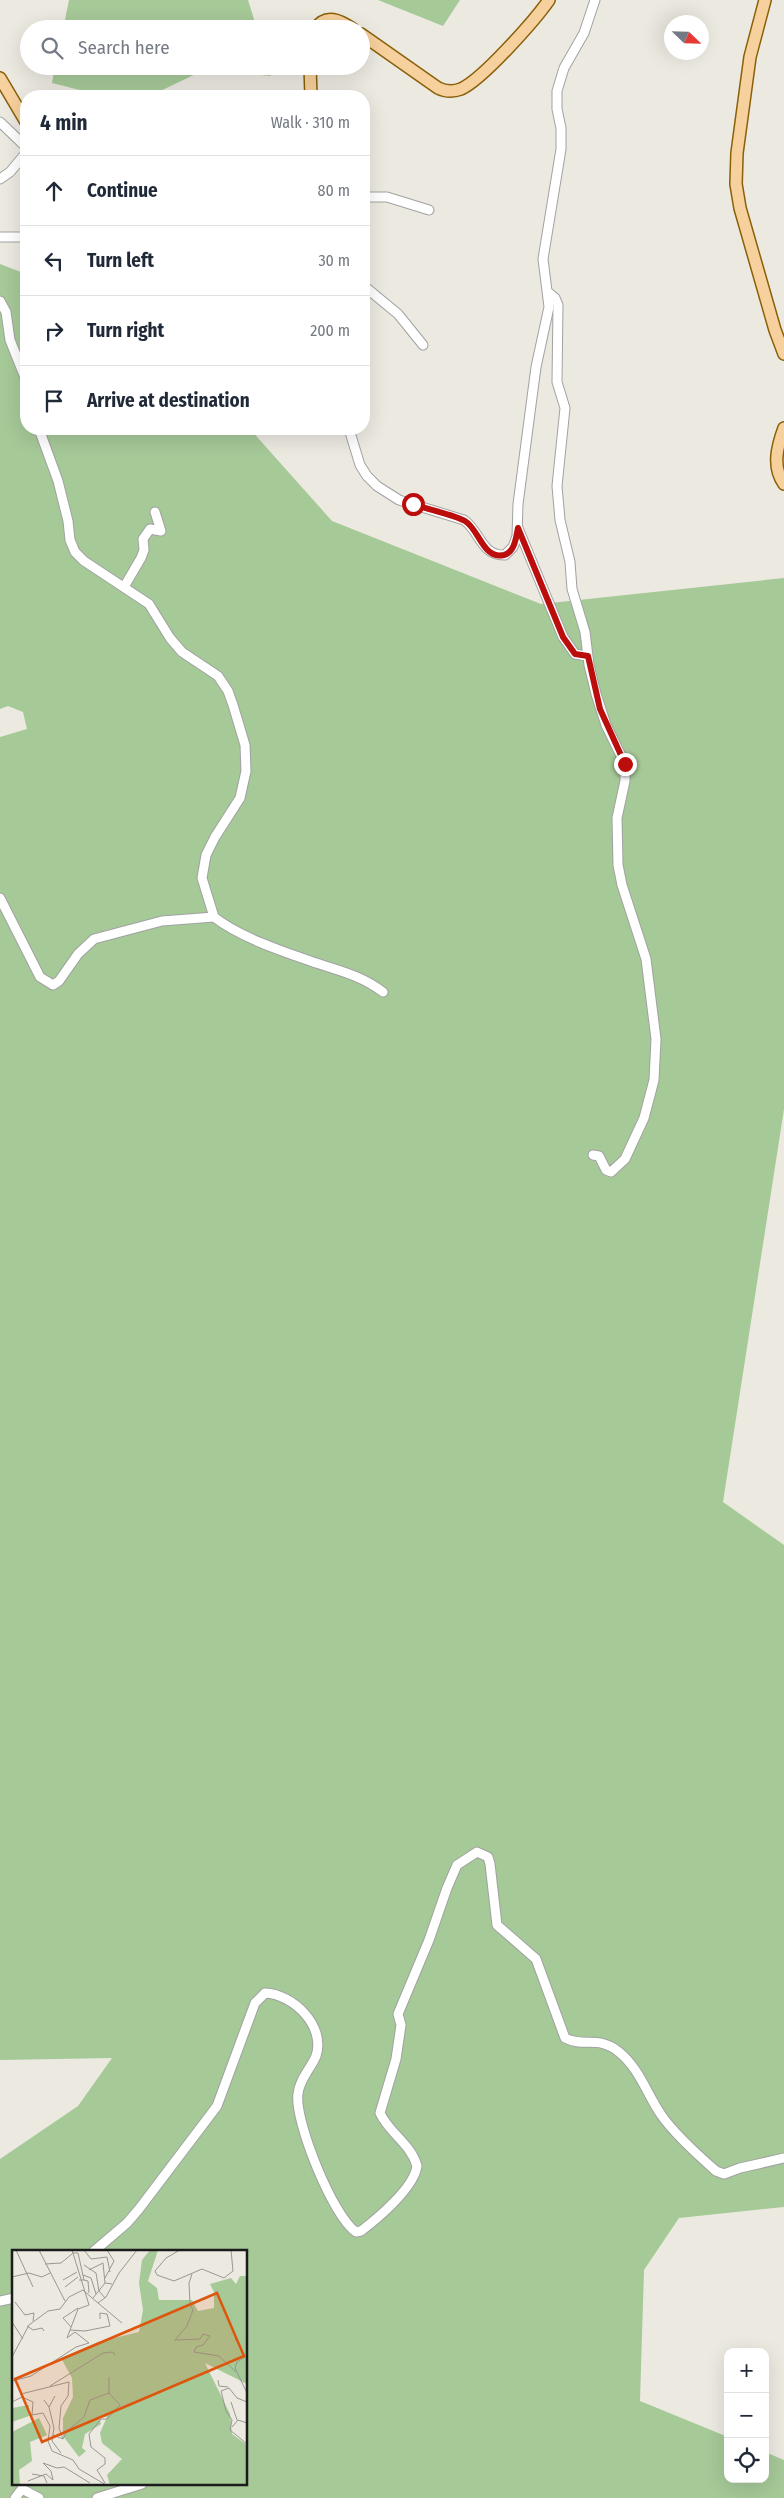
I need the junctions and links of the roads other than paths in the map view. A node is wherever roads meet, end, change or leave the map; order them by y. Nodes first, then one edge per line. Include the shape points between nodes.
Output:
1 (549, 0) edge
2 (595, 0) edge
3 (765, 0) edge
4 (370, 40) edge
5 (310, 75) edge
6 (0, 78) edge
7 (311, 90) edge
8 (20, 112) edge
9 (0, 122) edge
10 (20, 141) edge
11 (20, 160) edge
12 (0, 179) edge
13 (370, 196) edge
14 (428, 210) dead end
15 (0, 237) edge
16 (20, 237) edge
17 (370, 291) edge
18 (549, 293) junction
19 (0, 301) edge
20 (423, 345) dead end
21 (784, 354) edge
22 (20, 365) edge
23 (784, 428) edge
24 (41, 435) edge
25 (351, 435) edge
26 (784, 484) edge
27 (155, 512) dead end
28 (518, 528) junction
29 (124, 587) junction
30 (588, 656) junction
31 (0, 898) edge
32 (214, 917) junction
33 (383, 992) dead end
34 (593, 1154) dead end
35 (784, 2158) edge
36 (94, 2250) edge
37 (136, 2486) edge
38 (15, 2498) edge
39 (39, 2498) edge
40 (97, 2498) edge

1 - 4 main road via 492,64 468,85 453,91 438,88
2 - 18 street via 584,33 564,68 558,91 561,150 543,259
3 - 21 main road via 750,57 737,152 736,184 740,208
5 - 7 main road
6 - 8 main road
9 - 10 street
11 - 12 street
13 - 14 street via 387,197
15 - 16 street
17 - 20 street via 398,314
18 - 28 street via 550,307 536,368 518,504
18 - 30 street via 557,301 557,382 565,408 557,486 560,520
19 - 22 street
23 - 26 main road via 776,468
24 - 29 street via 58,480 75,552 84,562
25 - 28 street via 363,471 372,482 406,502 464,520 484,546 496,554 505,555 510,551
27 - 29 street via 161,531 150,529 146,534 141,558
28 - 30 street via 563,637 575,654
29 - 32 street via 150,604 182,652 212,670 224,683 245,745 243,791 213,841 202,878
30 - 34 street via 600,709 625,764 625,782 617,818 618,865 646,959 656,1053 654,1080 644,1118 625,1159 609,1172 599,1156
31 - 32 street via 40,977 53,985 94,939 162,921
32 - 33 street via 240,933 360,977
35 - 36 street via 724,2174 716,2171 662,2116 639,2076 619,2051 596,2041 575,2042 565,2038 536,1959 497,1925 490,1864 488,1857 477,1852 458,1865 398,2014 401,2025 396,2059 380,2113 410,2150 417,2166 413,2178 397,2198 361,2231 356,2232 345,2223 316,2164 297,2096 315,2056 316,2034 296,2004 284,1997 265,1994 256,2003 217,2106 139,2209
37 - 40 street
38 - 39 street via 22,2489

